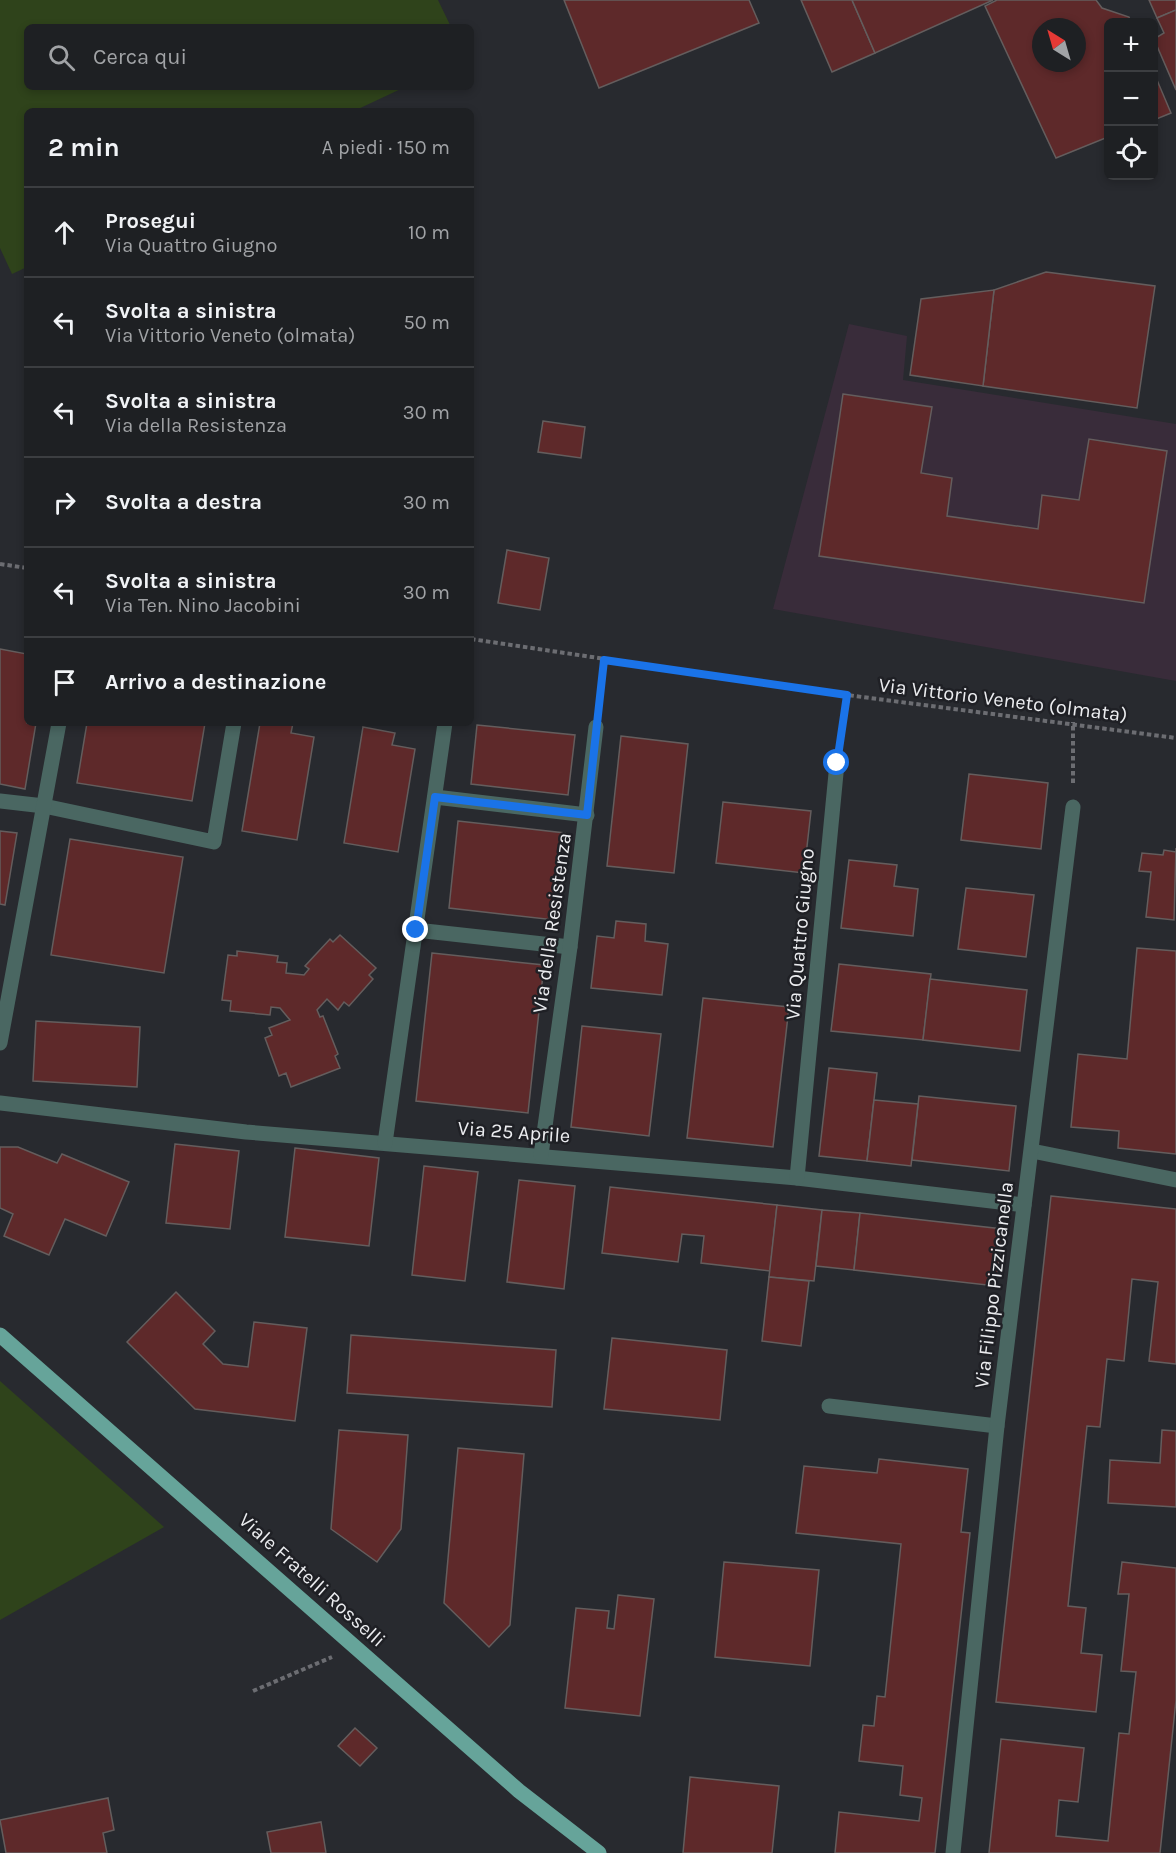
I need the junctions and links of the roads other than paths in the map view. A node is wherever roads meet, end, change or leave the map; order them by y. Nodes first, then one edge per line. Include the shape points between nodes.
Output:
1 (58, 726) edge
2 (233, 726) edge
3 (445, 726) edge
4 (596, 727) road end
5 (837, 763) road end
6 (435, 797) junction
7 (0, 801) edge
8 (44, 806) junction
9 (1073, 807) road end
10 (587, 815) junction
11 (416, 930) junction
12 (570, 947) junction
13 (0, 1043) edge
14 (0, 1103) edge
15 (385, 1143) junction
16 (1032, 1151) junction
17 (541, 1155) junction
18 (797, 1178) junction
19 (1176, 1180) edge
20 (1024, 1204) junction
21 (0, 1335) edge
22 (830, 1406) dead end
23 (997, 1426) junction
24 (599, 1853) edge
25 (952, 1853) edge

1 - 8 street
2 - 8 street via 214,842
3 - 6 street
4 - 10 street, Via della Resistenza
5 - 18 street, Via Quattro Giugno
6 - 10 street
6 - 11 street
7 - 8 street
8 - 13 street
9 - 16 street, Via Filippo Pizzicanella
10 - 12 street, Via della Resistenza
11 - 12 street
11 - 15 street
12 - 17 street, Via della Resistenza
14 - 15 street, Via 25 Aprile via 141,1121
15 - 17 street, Via 25 Aprile
16 - 19 street
16 - 20 street, Via Filippo Pizzicanella
17 - 18 street, Via 25 Aprile
18 - 20 street, Via 25 Aprile
20 - 23 street, Via Filippo Pizzicanella
21 - 24 main road, Viale Fratelli Rosselli via 519,1791
22 - 23 street
23 - 25 street, Via Filippo Pizzicanella

